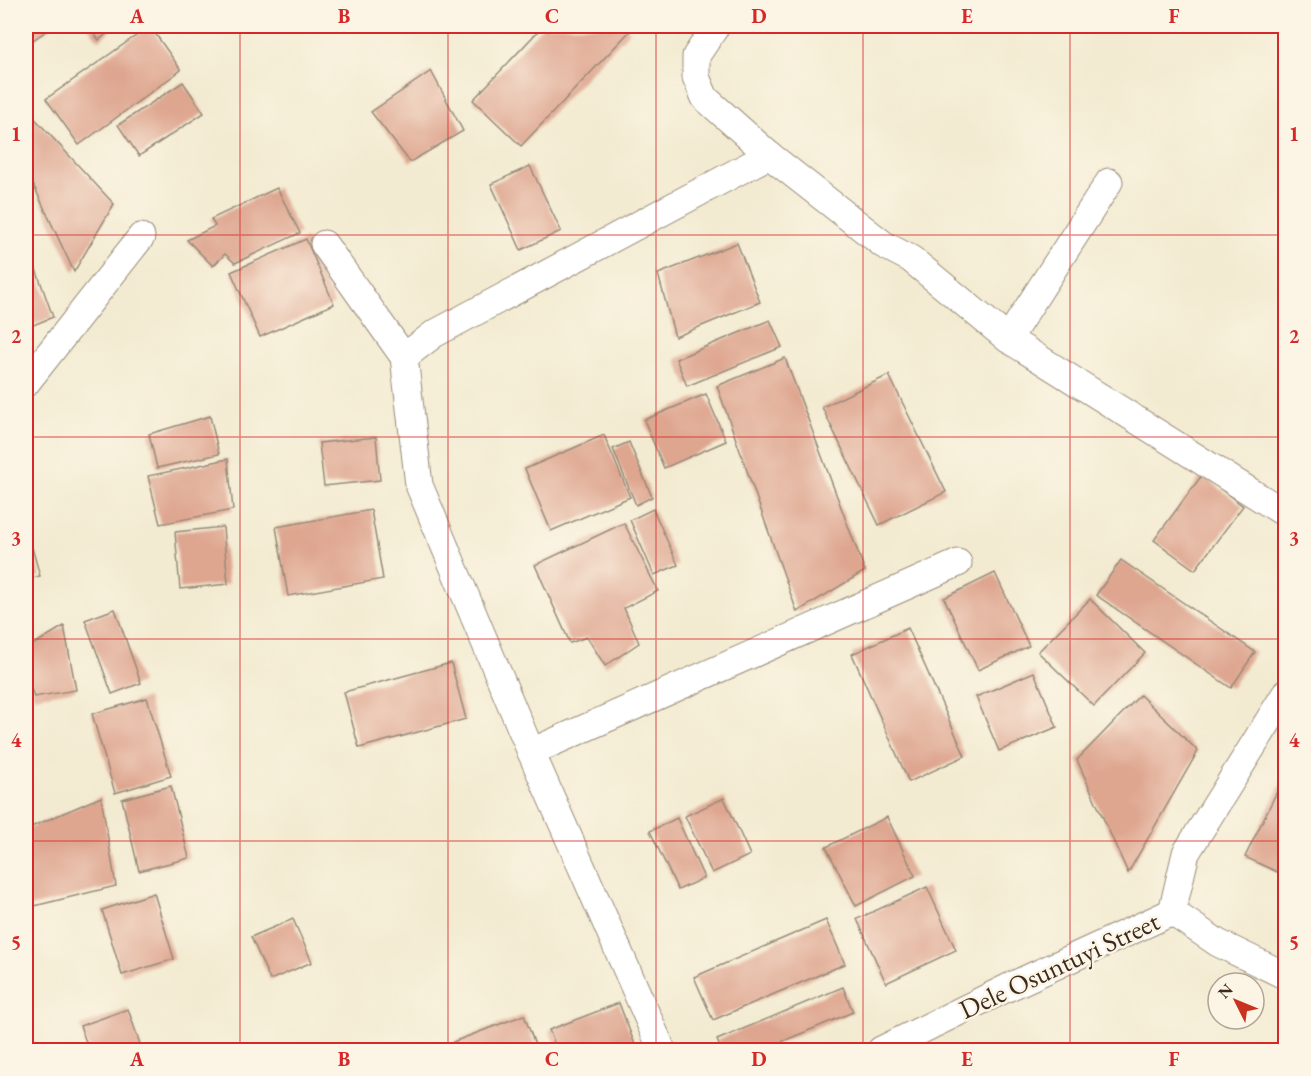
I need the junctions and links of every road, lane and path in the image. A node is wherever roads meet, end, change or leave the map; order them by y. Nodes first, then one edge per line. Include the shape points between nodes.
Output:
1 (716, 26) edge
2 (769, 155) junction
3 (1109, 182) dead end
4 (141, 237) dead end
5 (324, 244) dead end
6 (1008, 339) junction
7 (404, 357) junction
8 (26, 383) edge
9 (1286, 514) edge
10 (958, 564) dead end
11 (1286, 693) edge
12 (531, 752) junction
13 (1172, 912) junction
14 (1286, 976) edge
15 (662, 1050) edge
16 (880, 1050) edge

1 - 2 street via 696,56 696,77 705,98
2 - 6 street via 884,244 911,259
2 - 7 street via 434,334
3 - 6 street
4 - 8 street
5 - 7 street
6 - 9 street
7 - 12 street via 419,485
10 - 12 street
11 - 13 street via 1186,853
12 - 15 street
13 - 14 street via 1218,943
13 - 16 street, Dele Osuntuyi Street

